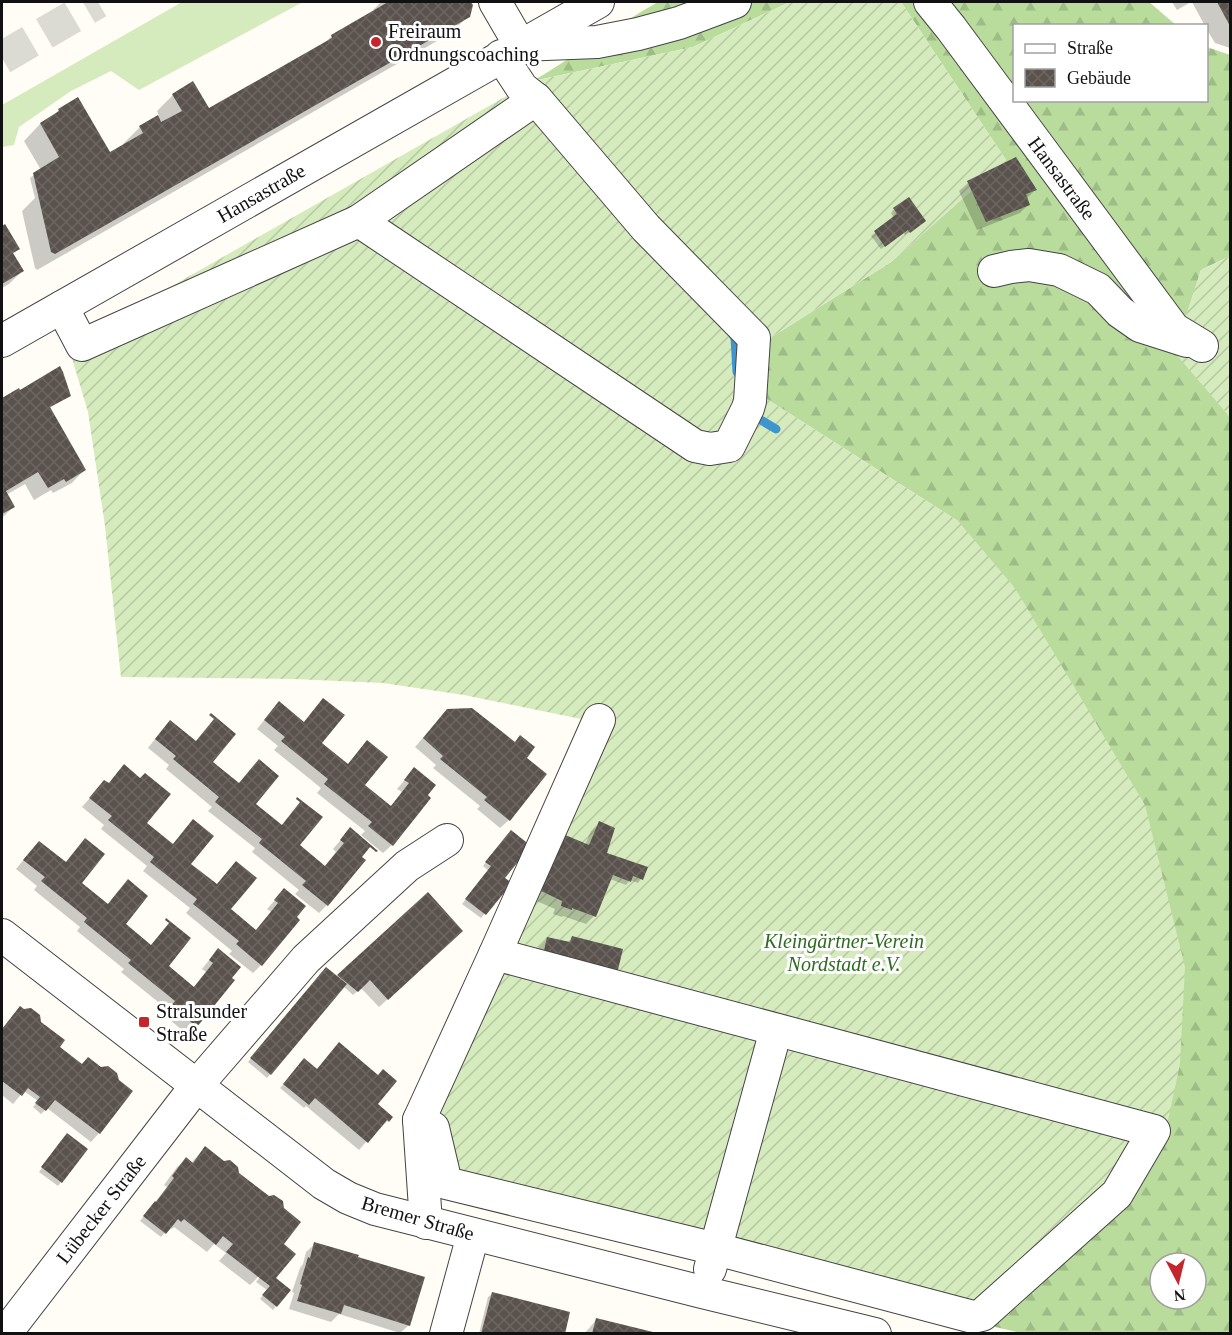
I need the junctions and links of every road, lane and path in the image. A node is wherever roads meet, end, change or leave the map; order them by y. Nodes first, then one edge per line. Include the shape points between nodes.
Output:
1 (495, 2) edge
2 (598, 2) edge
3 (735, 2) edge
4 (930, 2) edge
5 (511, 51) junction
6 (536, 99) junction
7 (359, 221) junction
8 (994, 271) dead end
9 (62, 307) junction
10 (2, 341) edge
11 (598, 720) dead end
12 (447, 840) dead end
13 (2, 935) edge
14 (495, 954) junction
15 (776, 1030) junction
16 (197, 1085) junction
17 (419, 1120) junction
18 (426, 1223) junction
19 (473, 1235) junction
20 (716, 1250) junction
21 (702, 1292) junction
22 (5, 1334) edge
23 (446, 1334) edge
24 (875, 1334) edge

1 - 5 street
2 - 5 street, Hansastraße
3 - 5 street, Hansastraße via 638,34
4 - 8 street, Hansastraße via 1174,329 1202,346 1140,326 1098,289 1059,270 1029,265
5 - 6 street via 522,88
5 - 9 street, Hansastraße
6 - 7 street
6 - 7 street via 646,228 754,338 750,401 729,446 695,446
7 - 9 street via 82,345
9 - 10 street, Hansastraße
11 - 14 street
12 - 16 street via 407,866 306,959
13 - 16 street, Bremer Straße
14 - 15 street
14 - 17 street
15 - 20 street
15 - 20 street via 1154,1131 1117,1194 982,1315 973,1317
16 - 18 street, Bremer Straße via 324,1184 375,1209
16 - 22 street, Lübecker Straße
17 - 18 street
17 - 20 street via 433,1128 446,1183
18 - 19 street, Bremer Straße
19 - 21 street, Bremer Straße
19 - 23 street
20 - 21 street
21 - 24 street, Bremer Straße

